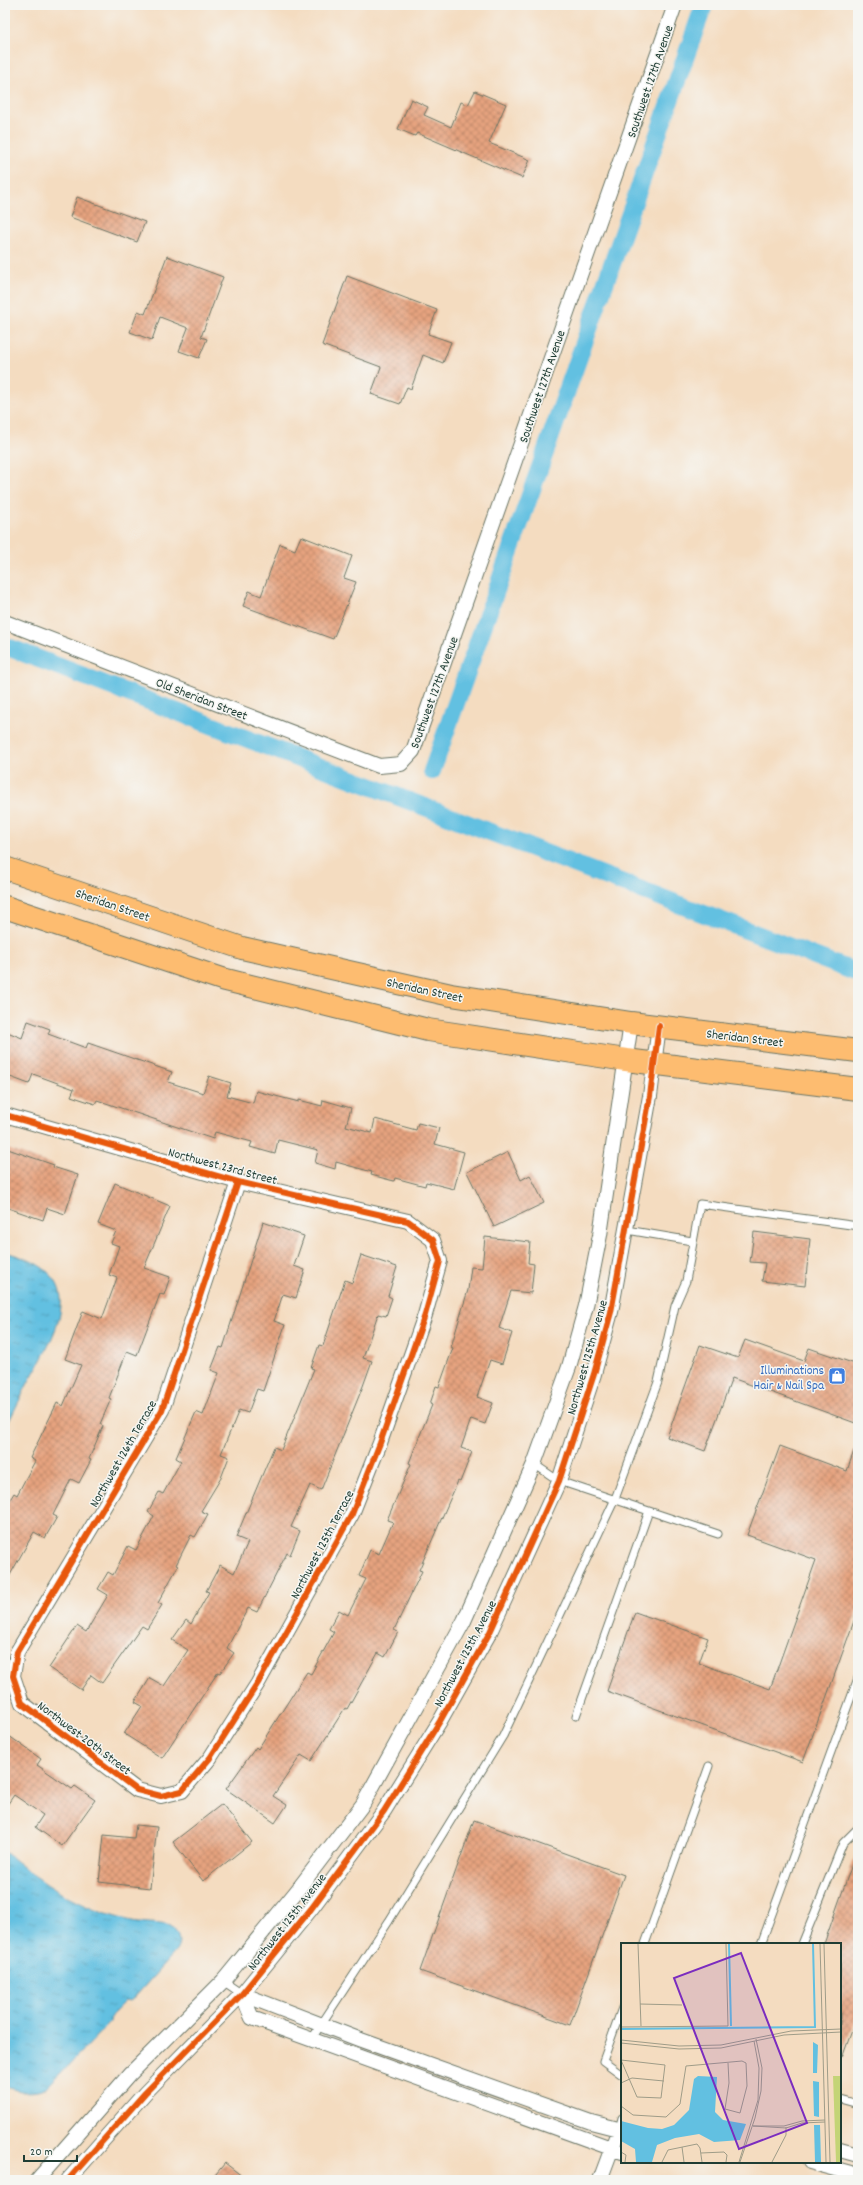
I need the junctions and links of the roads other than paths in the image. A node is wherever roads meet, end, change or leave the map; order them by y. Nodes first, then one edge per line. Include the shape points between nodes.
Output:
1 (675, 5) edge
2 (5, 622) edge
3 (401, 764) joint
4 (5, 868) edge
5 (5, 907) edge
6 (631, 1023) junction
7 (659, 1026) junction
8 (858, 1051) edge
9 (626, 1060) junction
10 (655, 1064) junction
11 (858, 1089) edge
12 (5, 1115) edge
13 (238, 1182) junction
14 (858, 1226) edge
15 (627, 1230) junction
16 (432, 1240) joint
17 (692, 1241) junction
18 (534, 1464) junction
19 (560, 1481) junction
20 (615, 1500) junction
21 (649, 1511) junction
22 (718, 1534) dead end
23 (13, 1676) joint
24 (858, 1678) edge
25 (576, 1716) dead end
26 (709, 1766) dead end
27 (161, 1796) joint
28 (858, 1828) edge
29 (645, 1943) edge
30 (761, 1943) edge
31 (802, 1943) edge
32 (222, 1981) junction
33 (242, 1994) junction
34 (621, 2011) edge
35 (322, 2025) junction
36 (311, 2040) junction
37 (621, 2074) edge
38 (841, 2099) edge
39 (858, 2104) edge
40 (621, 2126) edge
41 (841, 2150) edge
42 (617, 2151) edge
43 (858, 2155) edge
44 (814, 2163) edge
45 (858, 2174) edge
46 (37, 2180) edge
47 (68, 2180) edge
48 (600, 2180) edge

1 - 3 street, Southwest 127th Avenue via 413,751
2 - 3 street, Old Sheridan Street via 380,766
4 - 6 main road, Sheridan Street via 242,948 451,996
5 - 9 main road via 222,979 428,1030
6 - 7 main road, Sheridan Street
6 - 9 street, Northwest 125th Avenue
7 - 8 main road, Sheridan Street
7 - 10 street, Northwest 125th Avenue
9 - 10 main road
9 - 18 street, Northwest 125th Avenue via 600,1235 586,1306
10 - 11 main road
10 - 15 street, Northwest 125th Avenue
12 - 13 street, Northwest 23rd Street
13 - 16 street, Northwest 23rd Street via 408,1221
13 - 23 street, Northwest 126th Terrace via 162,1410 16,1652
14 - 17 lane via 700,1204
15 - 17 lane
15 - 19 street, Northwest 125th Avenue via 611,1312
16 - 27 street, Northwest 125th Terrace via 440,1261 425,1316 352,1514 258,1683 210,1758 182,1791
17 - 20 lane via 686,1281 675,1306 658,1382
18 - 19 lane
18 - 32 street, Northwest 125th Avenue via 464,1621 363,1804 296,1892
19 - 20 lane
19 - 33 street, Northwest 125th Avenue via 490,1632 440,1721 384,1811 311,1909
20 - 21 lane
20 - 35 lane via 503,1736
21 - 22 lane
21 - 25 lane
23 - 27 street, Northwest 20th Street via 22,1703 137,1790
24 - 30 lane
26 - 29 lane
28 - 31 lane via 843,1843
32 - 33 lane
32 - 46 street, Northwest 125th Avenue via 130,2074
33 - 35 street
33 - 36 street via 252,2018
33 - 47 street, Northwest 125th Avenue via 145,2093
34 - 37 lane via 603,2061
35 - 36 lane
35 - 40 street via 576,2117
36 - 42 street
38 - 39 lane
40 - 42 street
41 - 43 street
42 - 48 street
44 - 45 street

